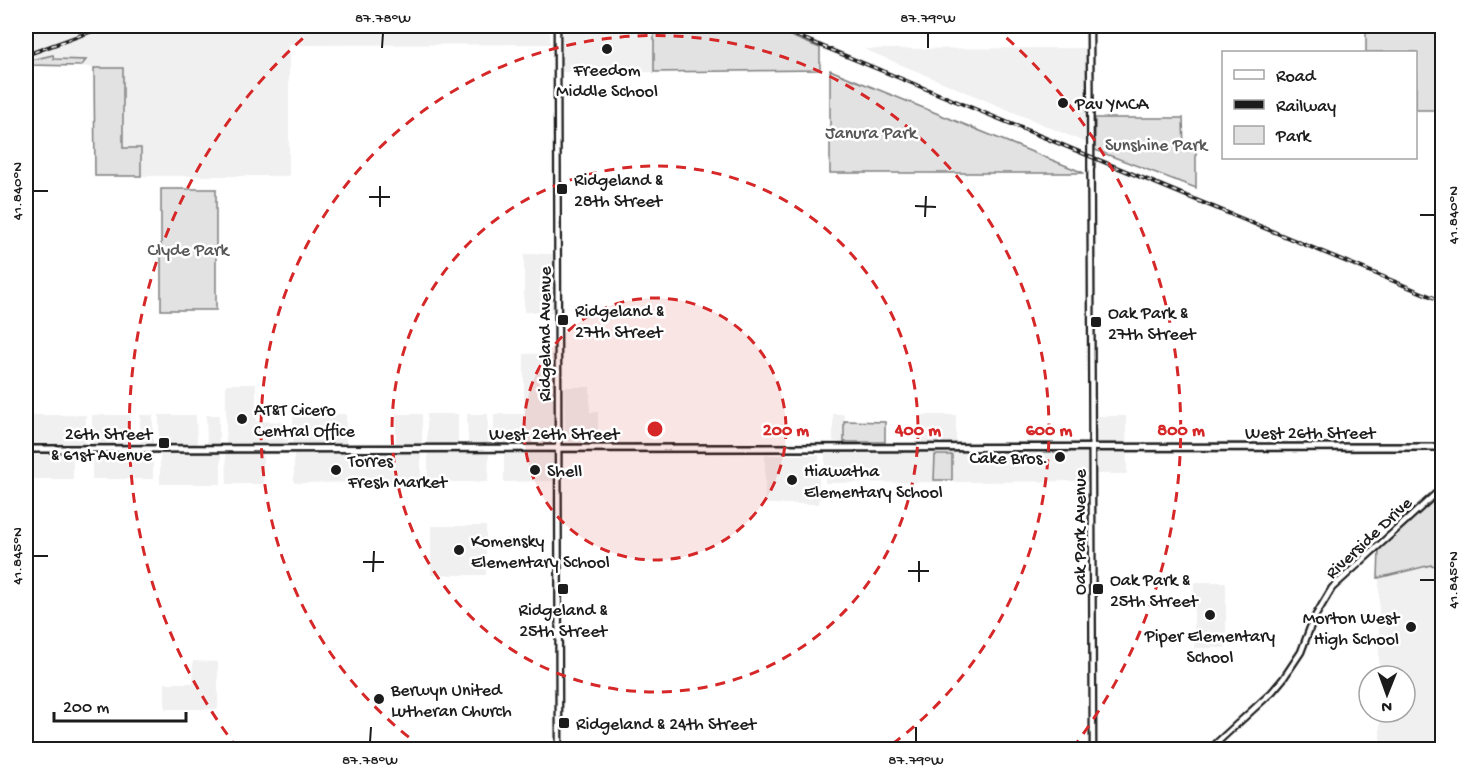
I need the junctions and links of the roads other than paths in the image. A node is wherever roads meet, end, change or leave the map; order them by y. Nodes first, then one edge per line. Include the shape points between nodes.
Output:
1 (557, 26) edge
2 (1090, 26) edge
3 (1443, 447) edge
4 (558, 448) junction
5 (1092, 448) junction
6 (26, 449) edge
7 (1443, 488) edge
8 (559, 750) edge
9 (1093, 750) edge
10 (1209, 750) edge

1 - 4 street, Ridgeland Avenue
2 - 5 street, Oak Park Avenue
3 - 5 main road, West 26th Street
4 - 5 main road, West 26th Street
4 - 6 main road, West 26th Street
4 - 8 street, Ridgeland Avenue
5 - 9 street, Oak Park Avenue
7 - 10 street, Riverside Drive via 1332,588 1309,627 1301,652 1283,679

